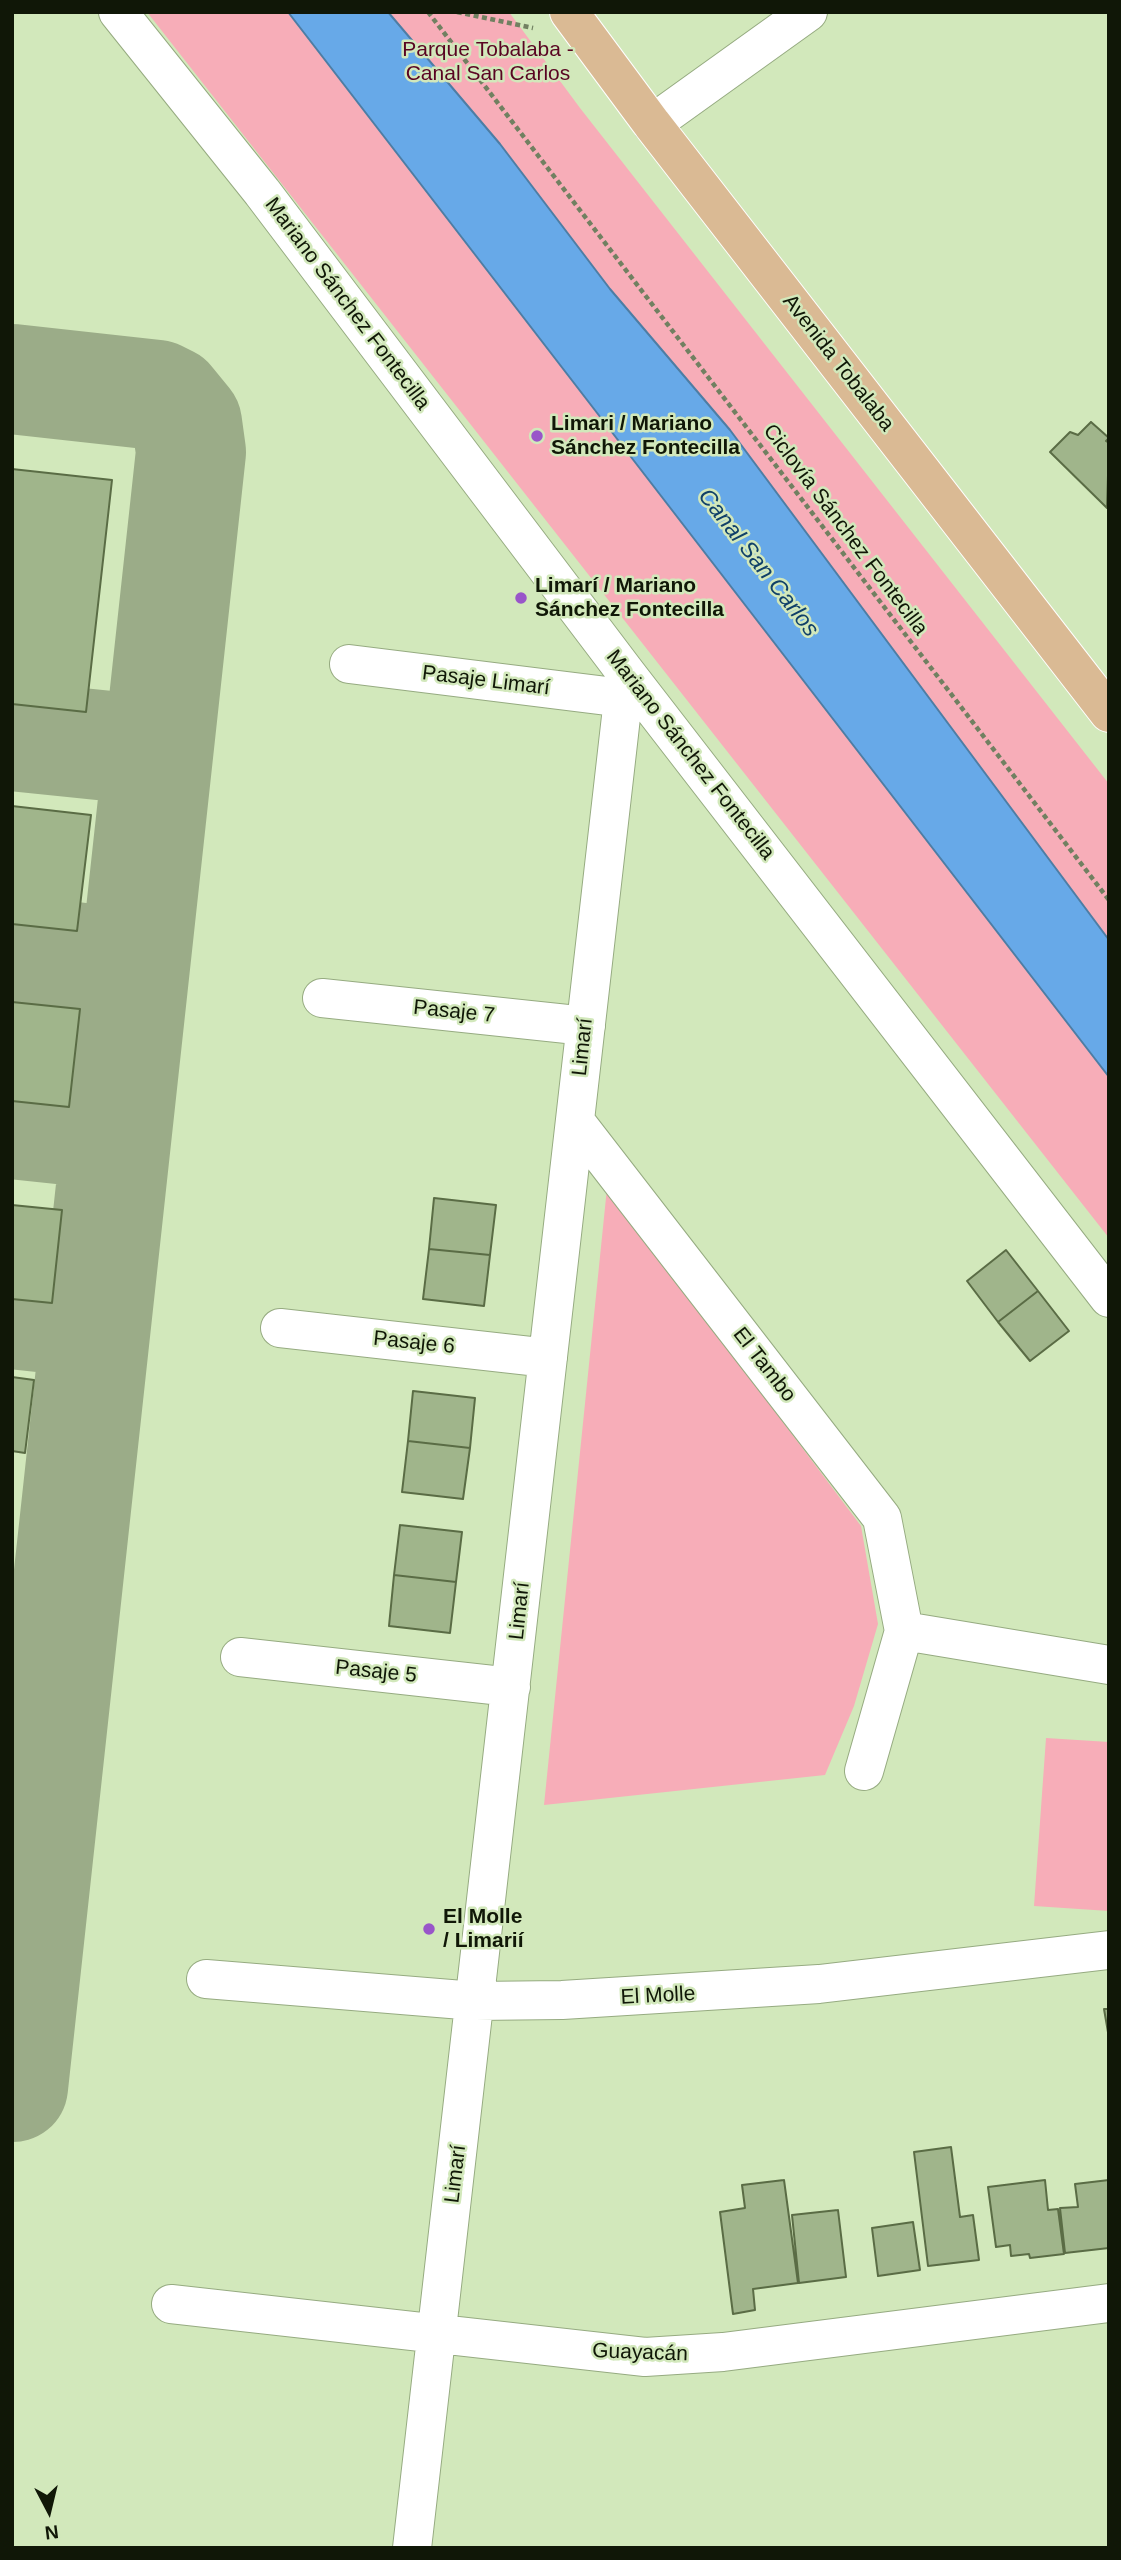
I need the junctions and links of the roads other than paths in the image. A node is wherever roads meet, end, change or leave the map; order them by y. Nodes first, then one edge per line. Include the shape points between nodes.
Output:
1 (118, 12) edge
2 (808, 12) edge
3 (579, 26) edge
4 (652, 124) junction
5 (349, 664) dead end
6 (625, 686) junction
7 (1109, 713) edge
8 (323, 998) dead end
9 (586, 1026) junction
10 (575, 1121) junction
11 (1109, 1298) edge
12 (280, 1328) dead end
13 (548, 1358) junction
14 (904, 1631) junction
15 (240, 1657) dead end
16 (1109, 1665) edge
17 (511, 1686) junction
18 (864, 1771) dead end
19 (1109, 1950) edge
20 (206, 1979) dead end
21 (475, 2001) junction
22 (1109, 2303) edge
23 (171, 2304) dead end
24 (437, 2334) junction
25 (412, 2548) edge

1 - 6 street, Mariano Sánchez Fontecilla via 262,192
2 - 4 street
3 - 4 main road, Avenida Tobalaba
4 - 7 main road, Avenida Tobalaba
5 - 6 street, Pasaje Limarí
6 - 9 street, Limarí
6 - 11 street, Mariano Sánchez Fontecilla
8 - 9 street, Pasaje 7
9 - 10 street, Limarí
10 - 13 street, Limarí
10 - 14 street, El Tambo via 882,1518
12 - 13 street, Pasaje 6
13 - 17 street, Limarí
14 - 16 street
14 - 18 street, El Tambo
15 - 17 street, Pasaje 5
17 - 21 street, Limarí
19 - 21 street, El Molle via 758,1990
20 - 21 street, El Molle
21 - 24 street, Limarí
22 - 24 street, Guayacán via 680,2356 607,2354
23 - 24 street, Guayacán
24 - 25 street, Limarí

